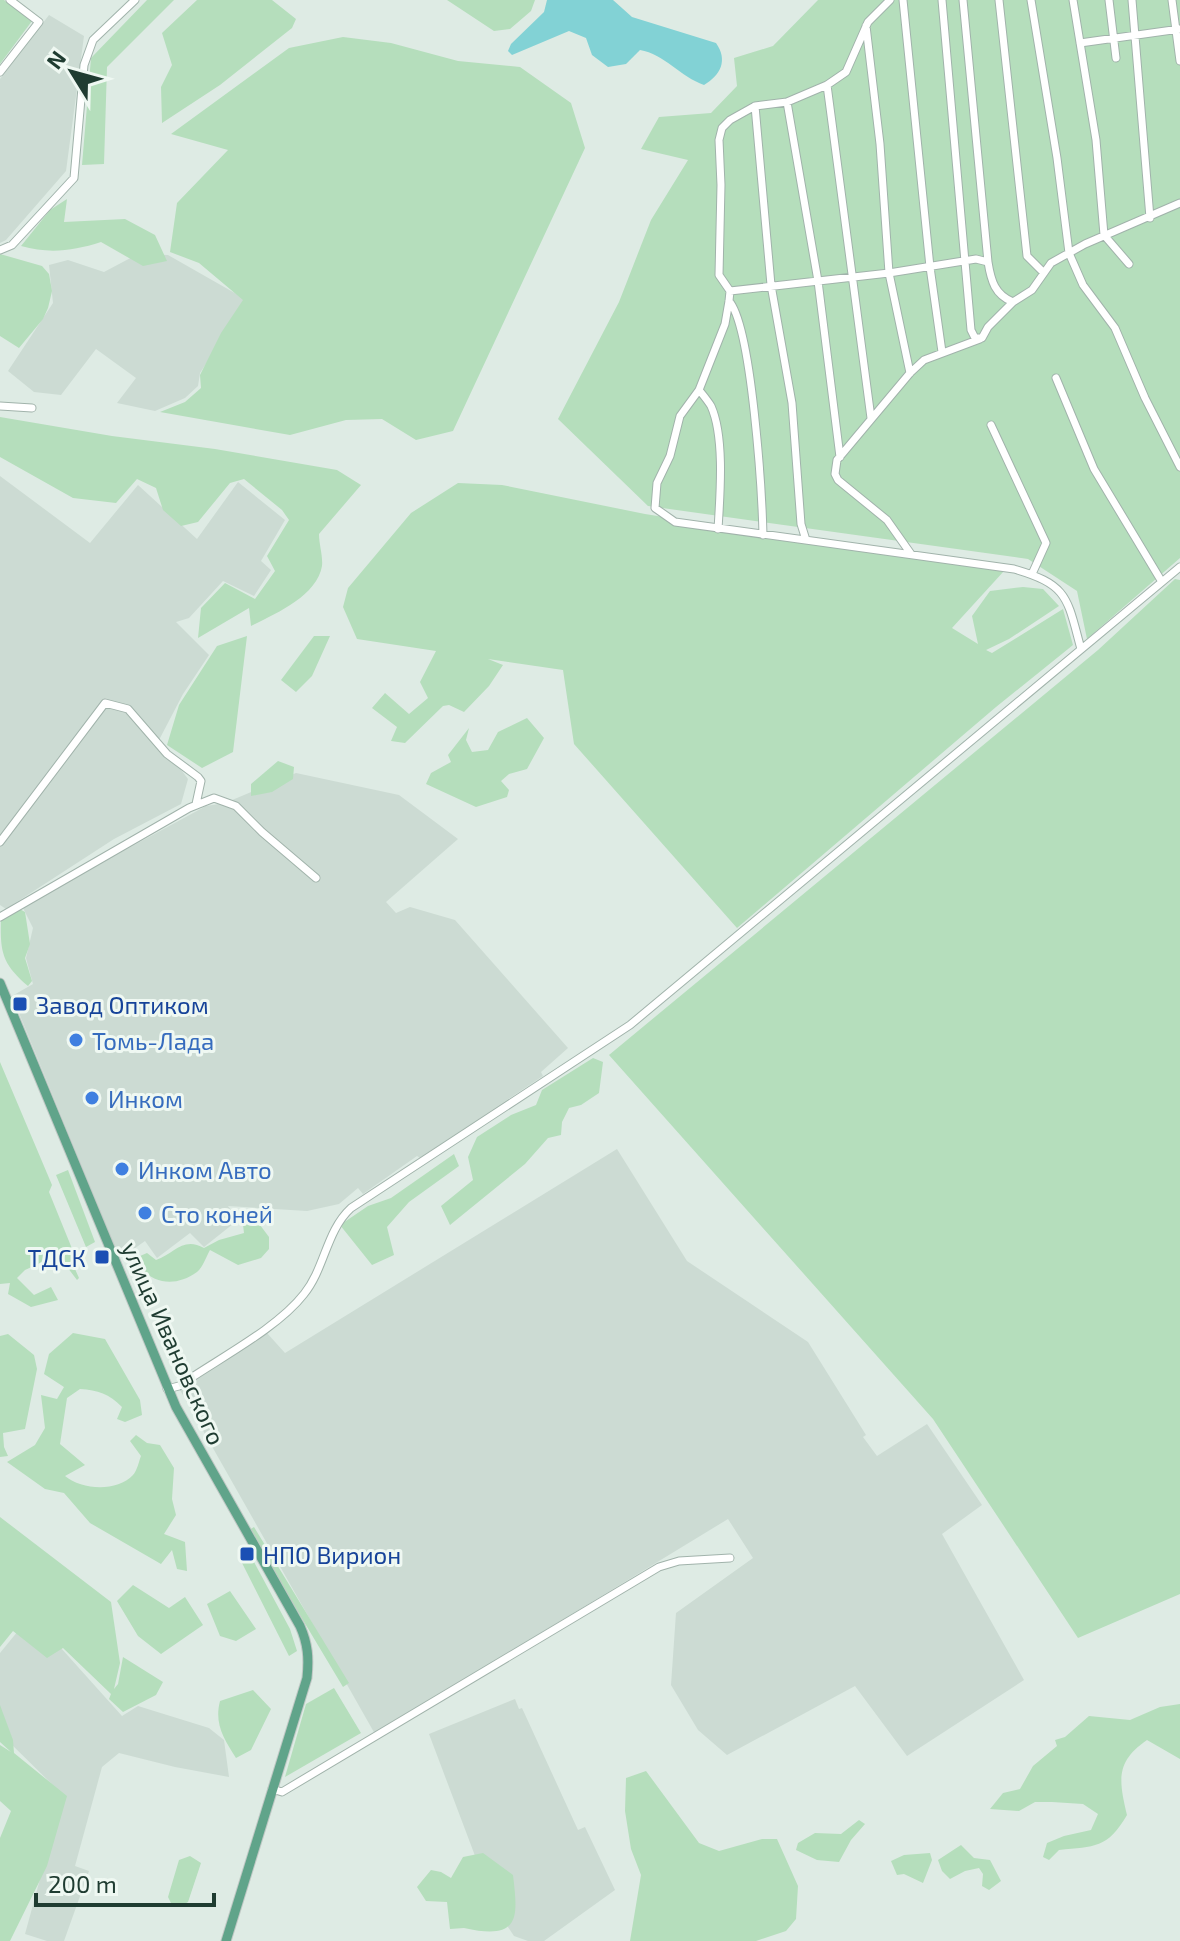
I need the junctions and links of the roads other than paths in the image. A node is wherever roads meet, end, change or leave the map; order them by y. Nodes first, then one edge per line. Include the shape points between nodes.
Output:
1 (10, 0) edge
2 (135, 0) edge
3 (890, 0) edge
4 (903, 0) edge
5 (942, 0) edge
6 (963, 0) edge
7 (999, 0) edge
8 (1031, 0) edge
9 (1073, 0) edge
10 (1109, 0) edge
11 (1132, 0) edge
12 (1172, 0) edge
13 (868, 22) junction
14 (1178, 30) edge
15 (1135, 36) junction
16 (1114, 37) junction
17 (1080, 43) junction
18 (1116, 58) dead end
19 (1180, 61) edge
20 (0, 72) edge
21 (827, 85) junction
22 (787, 102) junction
23 (755, 106) junction
24 (1180, 203) edge
25 (1150, 218) junction
26 (1104, 235) junction
27 (0, 250) edge
28 (1069, 253) junction
29 (963, 260) junction
30 (988, 262) junction
31 (1129, 264) dead end
32 (930, 267) junction
33 (889, 273) junction
34 (1044, 273) junction
35 (853, 277) junction
36 (818, 281) junction
37 (771, 285) junction
38 (730, 291) junction
39 (729, 301) junction
40 (1013, 302) junction
41 (982, 338) junction
42 (942, 352) junction
43 (910, 373) junction
44 (1056, 378) dead end
45 (699, 390) junction
46 (0, 406) edge
47 (32, 408) dead end
48 (871, 418) junction
49 (991, 425) dead end
50 (840, 457) junction
51 (1180, 467) edge
52 (718, 529) junction
53 (763, 535) junction
54 (806, 540) junction
55 (911, 554) junction
56 (1180, 567) edge
57 (1032, 574) junction
58 (1162, 582) junction
59 (1081, 649) junction
60 (196, 804) junction
61 (0, 842) edge
62 (316, 878) dead end
63 (0, 917) edge
64 (0, 983) edge
65 (167, 1389) junction
66 (730, 1558) dead end
67 (272, 1789) junction
68 (226, 1941) edge

1 - 20 street via 39,22
2 - 27 street via 93,40 84,65 74,178 12,245
3 - 13 street
4 - 32 street
5 - 29 street
6 - 30 street
7 - 34 street via 1027,256
8 - 28 street
9 - 17 street
10 - 16 street
11 - 15 street
12 - 14 street
13 - 21 street via 846,72
13 - 33 street
14 - 15 street
14 - 19 street
15 - 16 street
15 - 25 street
16 - 17 street
16 - 18 street
17 - 26 street
21 - 22 street
21 - 35 street
22 - 23 street
22 - 36 street
23 - 37 street
23 - 38 street via 724,124 719,140 719,275
24 - 25 street
25 - 26 street
26 - 28 street
26 - 31 street
28 - 34 street
28 - 51 street via 1083,285 1115,328
29 - 30 street
29 - 32 street
29 - 41 street via 971,330 975,338
30 - 40 street via 992,284 1002,298
32 - 33 street
32 - 42 street
33 - 35 street
33 - 43 street
34 - 40 street via 1032,290
35 - 36 street
35 - 48 street
36 - 37 street
36 - 50 street
37 - 38 street
37 - 54 street via 792,403
38 - 39 street
39 - 45 street
39 - 53 street via 744,338
40 - 41 street
41 - 42 street
42 - 43 street
43 - 48 street
44 - 58 street via 1094,469
45 - 52 street via 711,407 716,432 722,481
45 - 52 street via 680,416 657,483 655,508 675,522
46 - 47 street
48 - 50 street
49 - 57 street via 1046,543
50 - 55 street via 835,467 838,480 887,520
52 - 53 street
53 - 54 street
54 - 55 street
55 - 57 street
56 - 58 street
57 - 59 street via 1054,584 1067,598
58 - 59 street
59 - 65 street via 630,1025 351,1208 336,1226 312,1284 292,1307 179,1386
60 - 61 street via 198,777 167,754 128,709 105,703
60 - 62 street via 214,798 236,806
60 - 63 street
64 - 65 main road, улица Ивановского
65 - 67 main road, улица Ивановского via 307,1643 307,1678
66 - 67 street via 659,1567 282,1792
67 - 68 main road, улица Ивановского

